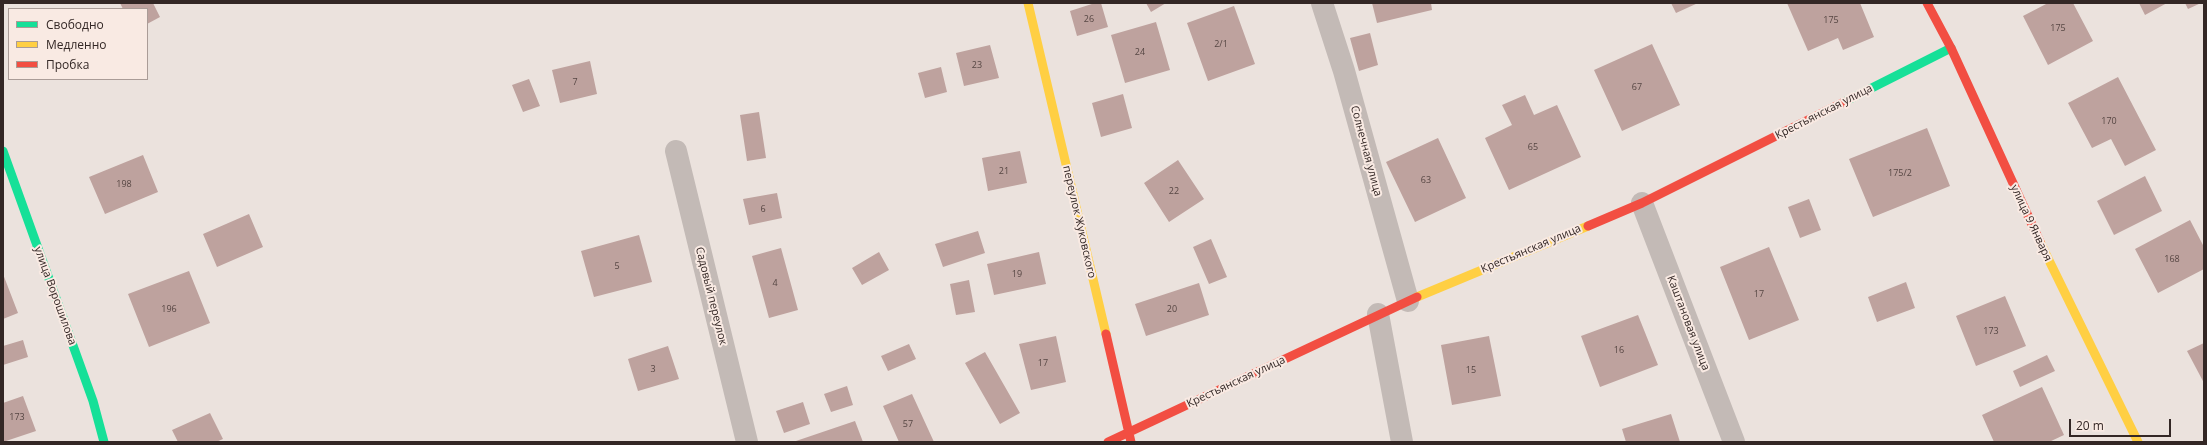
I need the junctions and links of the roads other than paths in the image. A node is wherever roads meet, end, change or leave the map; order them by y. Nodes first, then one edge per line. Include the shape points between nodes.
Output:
1 (1028, 3) edge
2 (1322, 3) edge
3 (1927, 3) edge
4 (1951, 48) junction
5 (3, 151) edge
6 (676, 151) dead end
7 (1642, 203) junction
8 (1408, 301) junction
9 (1378, 314) junction
10 (1129, 432) junction
11 (104, 442) edge
12 (747, 442) edge
13 (1108, 442) edge
14 (1131, 442) edge
15 (1402, 442) edge
16 (1734, 442) edge
17 (2138, 442) edge

1 - 10 street, переулок Жуковского
2 - 8 street, Солнечная улица via 1344,71
3 - 4 street, улица 9 Января
4 - 7 street, Крестьянская улица
4 - 17 street, улица 9 Января via 2033,229
5 - 11 street, улица Ворошилова via 93,402
6 - 12 street, Садовый переулок
7 - 8 street, Крестьянская улица
7 - 16 street, Каштановая улица
8 - 9 street, Крестьянская улица
9 - 10 street, Крестьянская улица
9 - 15 street
10 - 13 street, Крестьянская улица
10 - 14 street, переулок Жуковского

